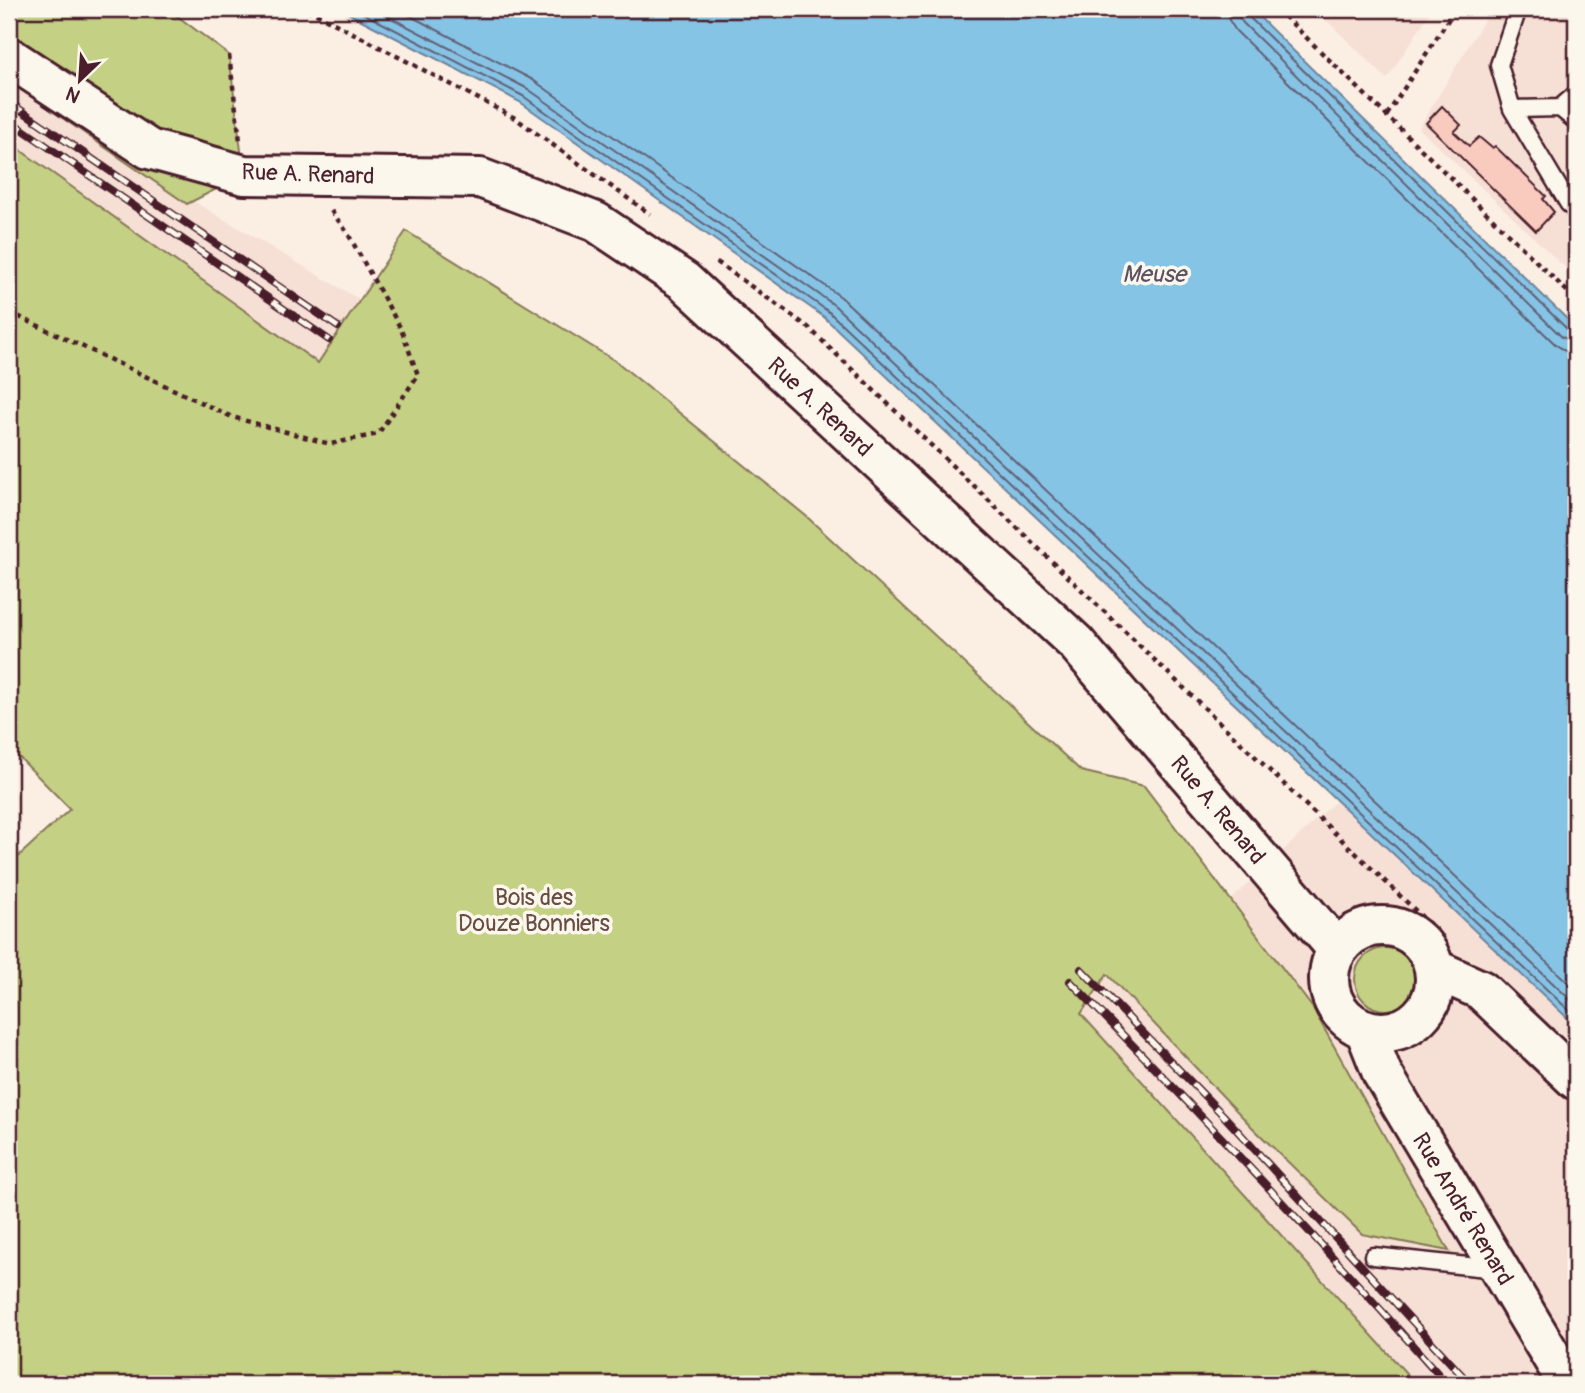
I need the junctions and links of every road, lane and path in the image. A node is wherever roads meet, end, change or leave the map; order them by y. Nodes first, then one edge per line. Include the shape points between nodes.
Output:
1 (1277, 9) edge
2 (1455, 9) edge
3 (1518, 9) edge
4 (229, 55) dead end
5 (9, 57) edge
6 (1576, 94) edge
7 (1560, 108) junction
8 (1512, 109) junction
9 (1387, 116) junction
10 (1576, 121) edge
11 (244, 175) junction
12 (306, 177) junction
13 (1576, 211) edge
14 (1576, 300) edge
15 (9, 312) edge
16 (1337, 949) junction
17 (1435, 969) junction
18 (1365, 1030) junction
19 (1576, 1080) edge
20 (1373, 1256) dead end
21 (1499, 1270) junction
22 (1568, 1384) edge

1 - 9 path
2 - 9 path
3 - 8 lane via 1499,65
4 - 11 path
5 - 11 street, Rue A. Renard via 149,149
6 - 7 lane
7 - 8 lane
7 - 10 lane
8 - 13 lane
9 - 14 path
11 - 12 street, Rue A. Renard
12 - 15 path via 354,244 401,329 418,375 378,434 330,444 232,417
12 - 16 street, Rue A. Renard via 480,178 596,222 684,281 1076,643
16 - 17 street via 1356,932 1380,925 1392,927 1405,930 1424,946
16 - 18 street via 1328,980 1338,1011
17 - 18 street via 1433,997 1418,1019 1393,1032
17 - 19 street via 1481,990
18 - 21 street, Rue André Renard via 1382,1073
20 - 21 lane
21 - 22 street, Rue André Renard

